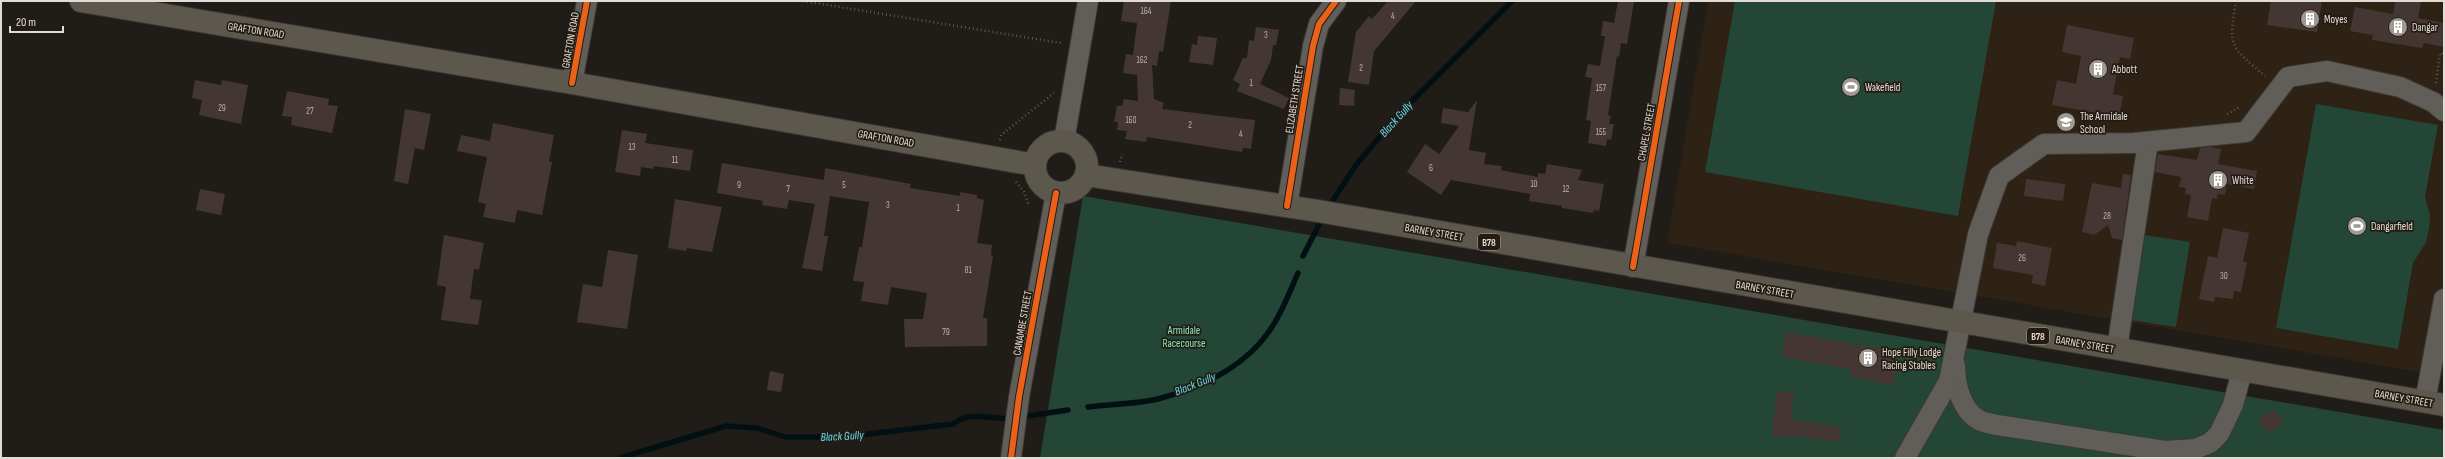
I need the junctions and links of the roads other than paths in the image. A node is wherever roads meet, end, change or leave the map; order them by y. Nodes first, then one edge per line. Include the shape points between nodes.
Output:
1 (82, 1) edge
2 (587, 1) edge
3 (1088, 1) edge
4 (1336, 1) edge
5 (1679, 1) edge
6 (572, 83) junction
7 (2438, 106) edge
8 (1064, 141) junction
9 (2148, 142) junction
10 (1035, 165) junction
11 (1086, 175) junction
12 (1056, 193) junction
13 (1287, 206) junction
14 (1633, 267) junction
15 (2444, 299) edge
16 (1959, 322) junction
17 (2117, 349) junction
18 (1955, 358) junction
19 (2242, 370) junction
20 (2434, 404) edge
21 (1010, 458) edge
22 (1905, 458) edge

1 - 6 main road, GRAFTON ROAD
2 - 6 street, GRAFTON ROAD
3 - 8 street
4 - 13 street, ELIZABETH STREET via 1320,24 1313,46
5 - 14 street, CHAPEL STREET
6 - 10 main road, GRAFTON ROAD
7 - 9 street via 2400,87 2327,71 2288,77 2246,132
8 - 10 main road via 1057,141 1044,147
8 - 11 main road via 1083,152 1086,159
9 - 16 street via 2044,144 1999,176 1978,234
9 - 17 street
10 - 12 main road via 1040,183
11 - 12 main road via 1075,189
11 - 13 main road, BARNEY STREET / B78
12 - 21 street, CANAMBE STREET
13 - 14 main road, BARNEY STREET / B78
14 - 16 main road, BARNEY STREET / B78
15 - 20 street
16 - 17 main road, BARNEY STREET / B78
16 - 18 street
17 - 19 main road, BARNEY STREET / B78
18 - 19 street via 1958,391 1966,408 1979,420 1997,426 2165,451 2203,447 2219,434 2233,405
18 - 22 street via 1949,381
19 - 20 main road, BARNEY STREET / B78

